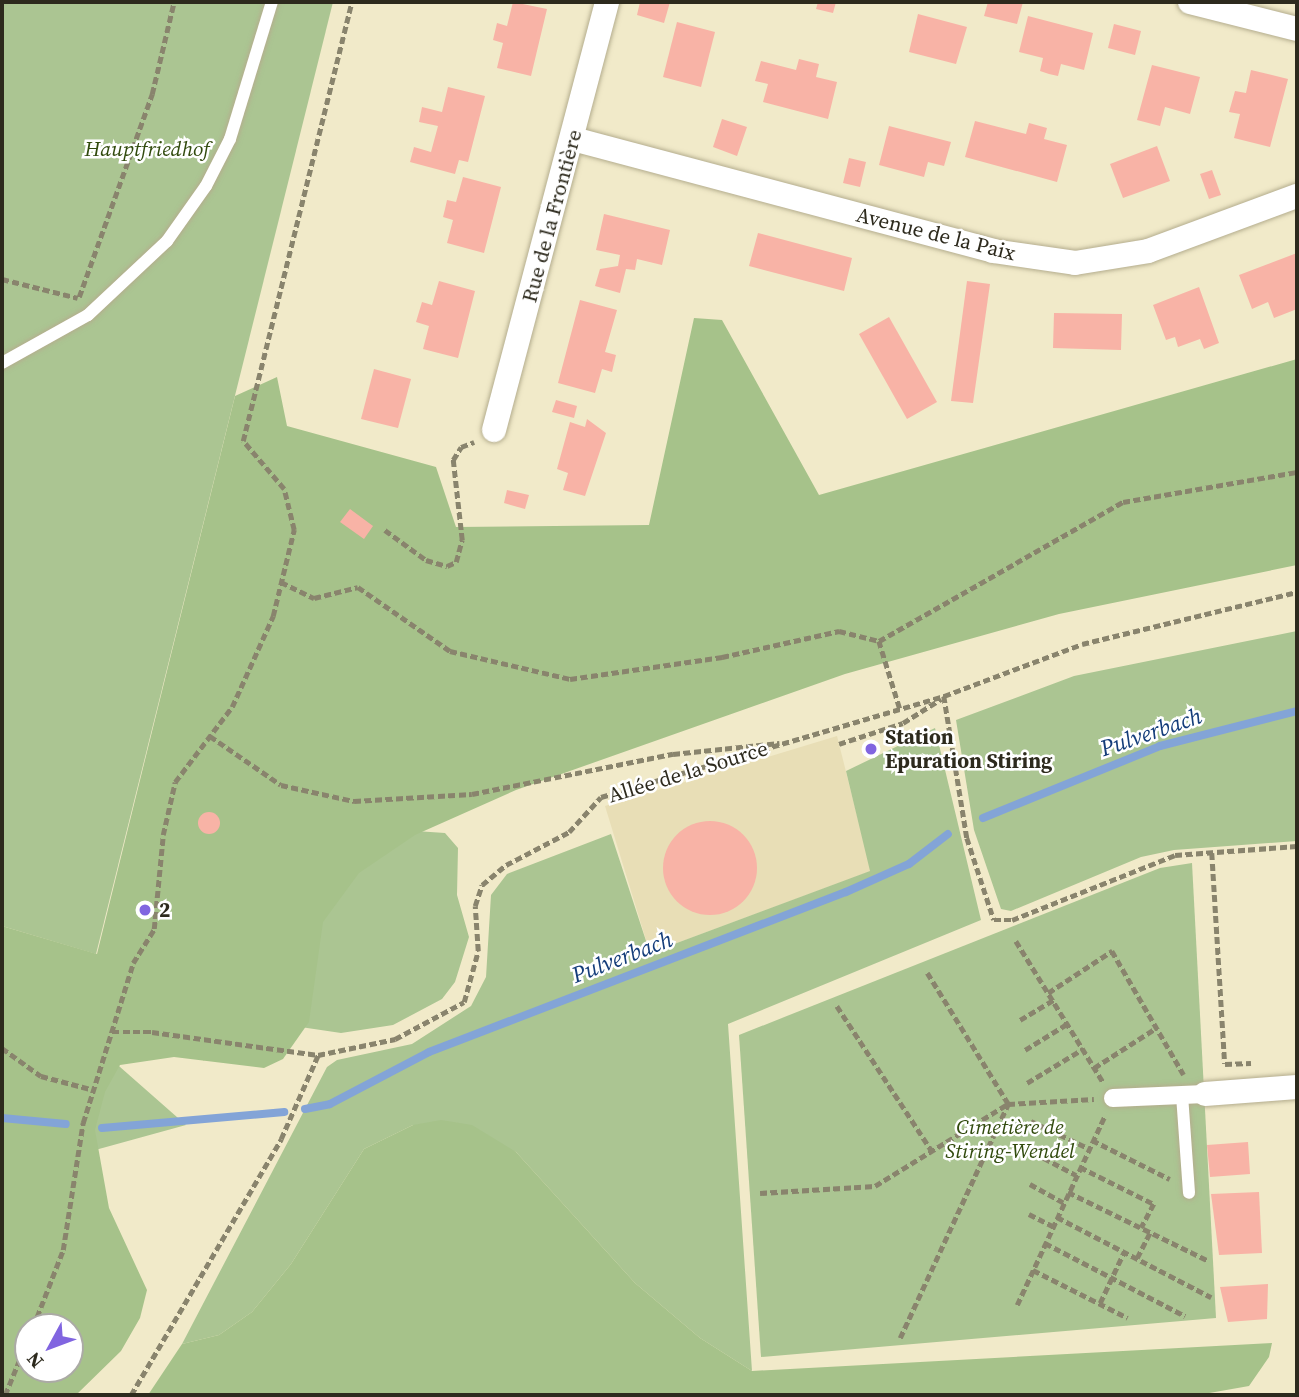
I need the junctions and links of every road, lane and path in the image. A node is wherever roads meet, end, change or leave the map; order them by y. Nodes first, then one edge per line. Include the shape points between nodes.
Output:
1 (174, 2) edge
2 (272, 2) edge
3 (352, 2) edge
4 (607, 2) edge
5 (1190, 2) edge
6 (1297, 29) edge
7 (573, 139) junction
8 (1297, 196) edge
9 (2, 279) edge
10 (79, 298) junction
11 (103, 303) junction
12 (2, 363) edge
13 (494, 430) joint
14 (1297, 472) edge
15 (385, 530) dead end
16 (281, 582) junction
17 (1297, 592) edge
18 (879, 641) junction
19 (944, 696) junction
20 (900, 709) junction
21 (210, 736) junction
22 (791, 741) junction
23 (839, 744) dead end
24 (1297, 846) edge
25 (1212, 853) junction
26 (1016, 941) dead end
27 (927, 973) dead end
28 (1048, 993) junction
29 (1052, 1000) junction
30 (837, 1006) dead end
31 (1020, 1020) dead end
32 (1067, 1024) junction
33 (1156, 1028) junction
34 (112, 1032) junction
35 (2, 1048) edge
36 (1083, 1049) junction
37 (1026, 1050) dead end
38 (318, 1055) junction
39 (1261, 1062) dead end
40 (1094, 1068) junction
41 (1027, 1083) dead end
42 (1297, 1087) edge
43 (94, 1090) junction
44 (1194, 1094) junction
45 (1113, 1098) junction
46 (1008, 1104) junction
47 (1031, 1121) dead end
48 (1092, 1140) junction
49 (1025, 1148) dead end
50 (1088, 1148) junction
51 (932, 1151) junction
52 (1080, 1167) junction
53 (1076, 1175) junction
54 (1030, 1184) dead end
55 (1189, 1191) joint
56 (1068, 1192) junction
57 (760, 1193) dead end
58 (1063, 1203) junction
59 (1028, 1214) dead end
60 (1057, 1217) junction
61 (1053, 1227) junction
62 (1141, 1228) junction
63 (1150, 1233) junction
64 (1045, 1243) junction
65 (1124, 1252) junction
66 (1137, 1258) junction
67 (1209, 1261) dead end
68 (1033, 1270) junction
69 (1113, 1276) junction
70 (1212, 1297) dead end
71 (1100, 1303) junction
72 (1017, 1305) dead end
73 (39, 1313) edge
74 (1185, 1316) dead end
75 (1128, 1318) dead end
76 (900, 1338) dead end
77 (14, 1373) edge
78 (5, 1395) edge
79 (131, 1395) edge

1 - 10 path via 152,94
2 - 11 lane via 230,139 206,186 167,241
3 - 16 path via 243,441 284,489 294,530
4 - 7 street, Rue de la Frontière
5 - 6 street
7 - 8 street, Avenue de la Paix via 993,251 1075,263 1148,251
7 - 13 street, Rue de la Frontière
9 - 10 path
10 - 11 path
11 - 12 lane
13 - 15 path via 461,447 453,460 461,540 456,562 447,566 426,560
14 - 18 path via 1123,502
16 - 18 path via 314,598 358,587 450,651 570,679 722,657 839,631
16 - 21 path via 273,616 232,707
17 - 19 path, Allée de la Source via 1082,644
18 - 20 path
19 - 20 path, Allée de la Source
19 - 23 path, Allée de la Source via 903,723
19 - 25 path via 964,825 994,920 1012,920 1145,863
20 - 22 path, Allée de la Source
21 - 22 path via 281,785 354,801 472,794 673,754
21 - 34 path via 176,782 163,835 154,929 133,963
22 - 38 path, Allée de la Source via 601,797 569,832 506,865 482,885 475,906 478,951 464,1002 395,1040
24 - 25 path
25 - 39 path via 1225,1064
26 - 28 path
27 - 46 path
28 - 29 path
28 - 33 path via 1112,951
29 - 31 path
29 - 32 path
30 - 51 path
32 - 36 path
32 - 37 path
33 - 40 path
33 - 44 path
34 - 38 path, Allée de la Source via 152,1032
34 - 43 path
35 - 43 path via 41,1076
36 - 40 path
36 - 41 path
38 - 79 path via 281,1139
40 - 45 path
42 - 44 street
43 - 73 path via 83,1123 64,1250
44 - 45 street
44 - 55 lane
45 - 46 path
45 - 48 path
46 - 51 path
46 - 76 path
47 - 50 path
48 - 50 path
48 - 55 path
49 - 53 path
50 - 52 path
51 - 57 path via 875,1186
52 - 53 path
52 - 62 path via 1154,1204
53 - 56 path
54 - 58 path
56 - 58 path
56 - 62 path
58 - 60 path
59 - 61 path
60 - 61 path
60 - 65 path
61 - 64 path
62 - 63 path
63 - 66 path
63 - 67 path
64 - 68 path
64 - 69 path
65 - 66 path
65 - 69 path
66 - 70 path
68 - 71 path
68 - 72 path
69 - 71 path
69 - 74 path
71 - 75 path
77 - 78 path

